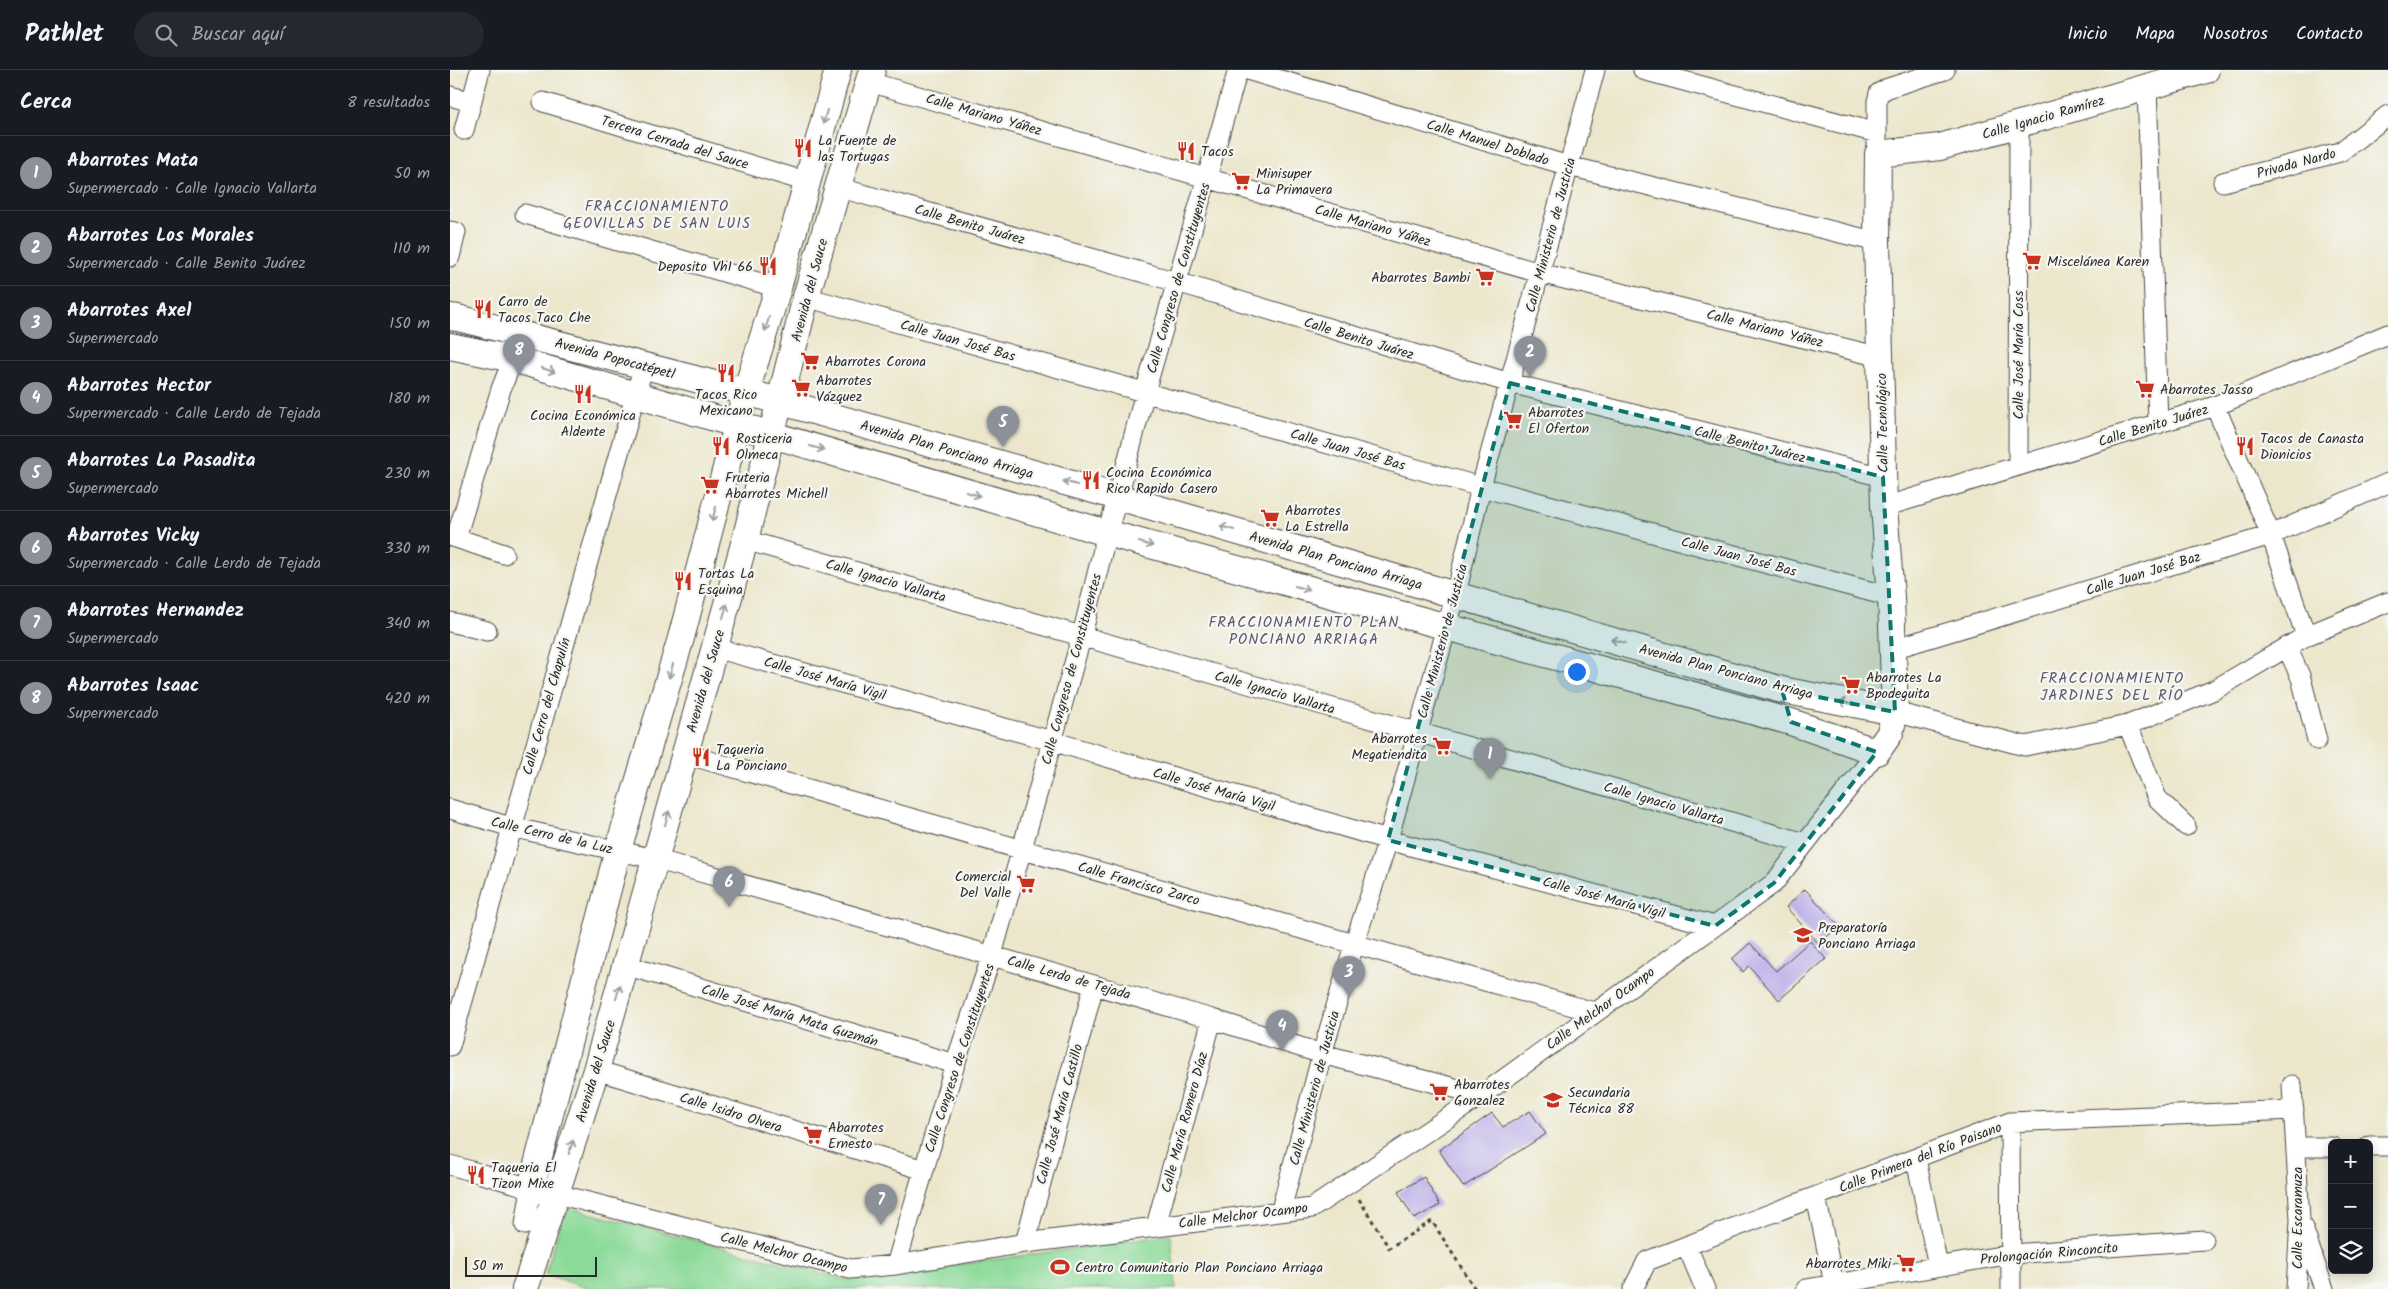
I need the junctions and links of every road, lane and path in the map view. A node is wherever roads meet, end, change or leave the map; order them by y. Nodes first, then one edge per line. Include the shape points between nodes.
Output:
1 (480, 70) edge
2 (1238, 70) edge
3 (1247, 70) edge
4 (1596, 70) edge
5 (1643, 70) edge
6 (1945, 70) edge
7 (2206, 70) edge
8 (833, 71) edge
9 (871, 76) edge
10 (2147, 86) junction
11 (450, 96) edge
12 (472, 102) junction
13 (543, 102) dead end
14 (2388, 115) edge
15 (2019, 124) junction
16 (464, 130) dead end
17 (1877, 143) junction
18 (1569, 166) junction
19 (1207, 177) junction
20 (807, 182) junction
21 (2223, 182) dead end
22 (837, 187) junction
23 (525, 214) dead end
24 (453, 232) edge
25 (1877, 242) junction
26 (450, 257) edge
27 (1540, 273) junction
28 (1177, 282) junction
29 (778, 288) junction
30 (806, 297) junction
31 (450, 317) edge
32 (2388, 334) edge
33 (450, 346) edge
34 (1880, 357) junction
35 (513, 359) junction
36 (644, 366) junction
37 (1510, 383) junction
38 (746, 392) junction
39 (1146, 392) junction
40 (635, 396) junction
41 (779, 402) junction
42 (2215, 406) junction
43 (2158, 424) junction
44 (737, 425) junction
45 (770, 435) junction
46 (2018, 466) junction
47 (1883, 477) junction
48 (2388, 483) edge
49 (1481, 487) junction
50 (1118, 497) junction
51 (1884, 507) junction
52 (1106, 533) junction
53 (2271, 535) junction
54 (453, 537) edge
55 (745, 540) junction
56 (504, 554) dead end
57 (1456, 594) junction
58 (1891, 597) junction
59 (2388, 602) edge
60 (450, 622) edge
61 (1446, 628) junction
62 (487, 631) dead end
63 (1082, 635) junction
64 (2306, 636) junction
65 (715, 648) junction
66 (2287, 648) junction
67 (1894, 649) junction
68 (1782, 690) junction
69 (1895, 712) junction
70 (1791, 722) junction
71 (2128, 725) junction
72 (1417, 734) junction
73 (2317, 740) dead end
74 (1052, 741) junction
75 (1876, 752) junction
76 (685, 754) junction
77 (450, 809) edge
78 (2186, 826) dead end
79 (511, 827) junction
80 (1388, 840) junction
81 (1805, 843) junction
82 (1021, 849) junction
83 (618, 850) junction
84 (655, 859) junction
85 (1715, 926) junction
86 (1354, 945) junction
87 (992, 955) junction
88 (626, 965) junction
89 (1094, 985) junction
90 (1594, 1012) junction
91 (1212, 1019) junction
92 (450, 1046) edge
93 (1322, 1054) junction
94 (954, 1064) junction
95 (596, 1070) junction
96 (2292, 1085) dead end
97 (1482, 1095) junction
98 (2294, 1110) junction
99 (2010, 1122) junction
100 (2373, 1146) edge
101 (2388, 1146) edge
102 (2297, 1147) junction
103 (2328, 1147) edge
104 (1916, 1159) junction
105 (450, 1165) edge
106 (924, 1170) junction
107 (1349, 1183) junction
108 (531, 1188) junction
109 (556, 1194) junction
110 (1816, 1197) junction
111 (1281, 1210) junction
112 (2300, 1220) junction
113 (525, 1226) dead end
114 (1156, 1226) junction
115 (2204, 1240) dead end
116 (1024, 1243) junction
117 (1687, 1246) junction
118 (2012, 1254) junction
119 (896, 1265) junction
120 (1938, 1266) junction
121 (1834, 1284) junction
122 (525, 1289) edge
123 (1475, 1289) edge
124 (1633, 1289) edge
125 (1705, 1289) edge
126 (1806, 1289) edge
127 (2011, 1289) edge
128 (2296, 1289) edge
129 (2324, 1289) edge

1 - 12 street
2 - 19 street, Calle Congreso de Constituyentes
3 - 18 street, Calle Manuel Doblado
4 - 18 street, Calle Ministerio de Justicia
5 - 17 street, Calle Ignacio Ramírez
6 - 17 street via 1888,88 1879,94 1876,102
7 - 10 street, Calle Ignacio Ramírez
8 -> 20 street
9 - 19 street, Calle Mariano Yáñez
9 - 22 street, Avenida del Sauce
10 - 15 street, Calle Ignacio Ramírez
10 - 43 street
11 - 12 street
12 - 16 street
13 - 20 street, Tercera Cerrada del Sauce
14 - 21 street, Privada Nardo via 2340,152
15 - 17 street, Calle Ignacio Ramírez via 1940,147
15 - 46 street, Calle José María Coss
17 - 25 street, Calle Tecnológico
18 - 25 street, Calle Manuel Doblado
18 - 27 street, Calle Ministerio de Justicia
19 - 27 street, Calle Mariano Yáñez
19 - 28 street, Calle Congreso de Constituyentes
20 - 29 street
22 - 28 street, Calle Benito Juárez
22 - 30 street, Avenida del Sauce
23 - 29 street
24 - 26 street
25 - 34 street, Calle Tecnológico
27 - 34 street, Calle Mariano Yáñez
27 - 37 street, Calle Ministerio de Justicia
28 - 37 street, Calle Benito Juárez
28 - 39 street, Calle Congreso de Constituyentes
29 -> 38 street
30 - 39 street, Calle Juan José Bas
30 - 41 street, Avenida del Sauce
31 - 36 street, Avenida Popocatépetl
32 - 42 street, Calle Benito Juárez
33 - 35 street, Avenida Popocatépetl
34 - 47 street, Calle Tecnológico
35 -> 40 street, Avenida Popocatépetl
35 - 54 street
36 - 38 street, Avenida Popocatépetl
36 - 40 street, Calle Cerro del Chapulín
37 - 47 street, Calle Benito Juárez
37 - 49 street, Calle Ministerio de Justicia
38 - 41 street, Avenida Popocatépetl
38 - 44 street
39 - 49 street, Calle Juan José Bas
39 - 50 street, Calle Congreso de Constituyentes
40 - 44 street, Avenida Popocatépetl
40 - 79 street, Calle Cerro del Chapulín
41 - 45 street, Avenida del Sauce
50 -> 41 street, Avenida Plan Ponciano Arriaga
42 - 43 street, Calle Benito Juárez
42 - 53 street
43 - 46 street, Calle Benito Juárez
44 - 45 street, Avenida Popocatépetl
44 -> 83 street via 681,638
45 -> 52 street
45 - 55 street, Avenida del Sauce
46 - 51 street, Calle Benito Juárez
47 - 51 street, Calle Tecnológico
48 - 53 street, Calle Juan José Baz
49 - 57 street, Calle Ministerio de Justicia
49 - 58 street, Calle Juan José Bas
50 - 52 street, Calle Congreso de Constituyentes
57 -> 50 street, Avenida Plan Ponciano Arriaga
51 - 58 street, Calle Tecnológico
52 -> 61 street
52 - 63 street, Calle Congreso de Constituyentes
53 - 64 street
53 - 67 street, Calle Juan José Baz
54 - 56 street
55 - 63 street, Calle Ignacio Vallarta
65 -> 55 street, Avenida del Sauce
57 - 61 street, Calle Ministerio de Justicia
68 -> 57 street, Avenida Plan Ponciano Arriaga
58 - 67 street, Calle Tecnológico
59 - 64 street
60 - 62 street
61 - 70 street
61 - 72 street, Calle Ministerio de Justicia
63 - 72 street, Calle Ignacio Vallarta
63 - 74 street, Calle Congreso de Constituyentes
64 - 66 street
65 - 74 street, Calle José María Vigil
65 - 76 street, Avenida del Sauce
66 - 71 street via 2214,690
66 - 73 street via 2301,678
67 - 69 street, Calle Tecnológico
69 -> 68 street, Avenida Plan Ponciano Arriaga
68 - 70 street
69 - 71 street via 2025,746
69 - 75 street, Calle Melchor Ocampo via 1890,733
70 - 75 street
71 - 78 street via 2157,798
72 - 80 street, Calle Ministerio de Justicia
72 - 81 street, Calle Ignacio Vallarta
74 - 80 street, Calle José María Vigil
74 - 82 street, Calle Congreso de Constituyentes
75 - 81 street, Calle Melchor Ocampo
76 - 82 street, Calle Francisco Zarco
84 -> 76 street, Avenida del Sauce
77 - 79 street, Calle Cerro de la Luz
79 - 83 street, Calle Cerro de la Luz
79 - 92 street, Calle Cerro del Chapulín
80 - 85 street, Calle José María Vigil
80 - 86 street, Calle Ministerio de Justicia
81 - 85 street, Calle Melchor Ocampo via 1774,883
82 - 86 street, Calle Francisco Zarco
82 - 87 street, Calle Congreso de Constituyentes
83 - 84 street, Calle Cerro de la Luz
83 - 108 street
84 - 87 street, Calle Lerdo de Tejada
84 - 88 street, Avenida del Sauce
85 - 90 street, Calle Melchor Ocampo
86 - 90 street, Calle Francisco Zarco
86 - 93 street, Calle Ministerio de Justicia
87 - 89 street, Calle Lerdo de Tejada
87 - 94 street, Calle Congreso de Constituyentes
88 - 94 street, Calle José María Mata Guzmán
95 -> 88 street, Avenida del Sauce
89 - 91 street, Calle Lerdo de Tejada
89 - 116 street, Calle José María Castillo
90 - 97 street, Calle Melchor Ocampo
91 - 93 street, Calle Lerdo de Tejada
91 - 114 street, Calle María Romero Díaz
93 - 97 street, Calle Lerdo de Tejada
93 - 111 street, Calle Ministerio de Justicia
94 - 106 street, Calle Congreso de Constituyentes
95 - 106 street, Calle Isidro Olvera
109 -> 95 street, Avenida del Sauce
96 - 98 street, Calle Escaramuza
97 - 107 street, Calle Melchor Ocampo
98 - 99 street, Calle Primera del Río Paisano
98 - 102 street, Calle Escaramuza
99 - 104 street, Calle Primera del Río Paisano
99 - 118 street
100 - 101 street
102 - 103 street
102 - 112 street, Calle Escaramuza
104 - 110 street, Calle Primera del Río Paisano
104 - 120 street
105 - 108 street
106 - 119 street, Calle Congreso de Constituyentes
107 - 111 street, Calle Melchor Ocampo via 1312,1208
107 - 123 path via 1389,1248 1432,1221
108 - 109 street, Calle Melchor Ocampo
108 - 113 street
109 - 119 street, Calle Melchor Ocampo via 850,1269
109 - 122 street, Avenida del Sauce
110 - 117 street, Calle Primera del Río Paisano
110 - 121 street
111 - 114 street, Calle Melchor Ocampo
112 - 128 street, Calle Escaramuza
112 - 129 street
114 - 116 street, Calle Melchor Ocampo
115 - 118 street, Prolongación Rinconcito
116 - 119 street, Calle Melchor Ocampo
117 - 124 street, Calle Primera del Río Paisano via 1648,1261
117 - 125 street
118 - 120 street, Prolongación Rinconcito
118 - 127 street
120 - 121 street, Prolongación Rinconcito
121 - 126 street, Prolongación Rinconcito

